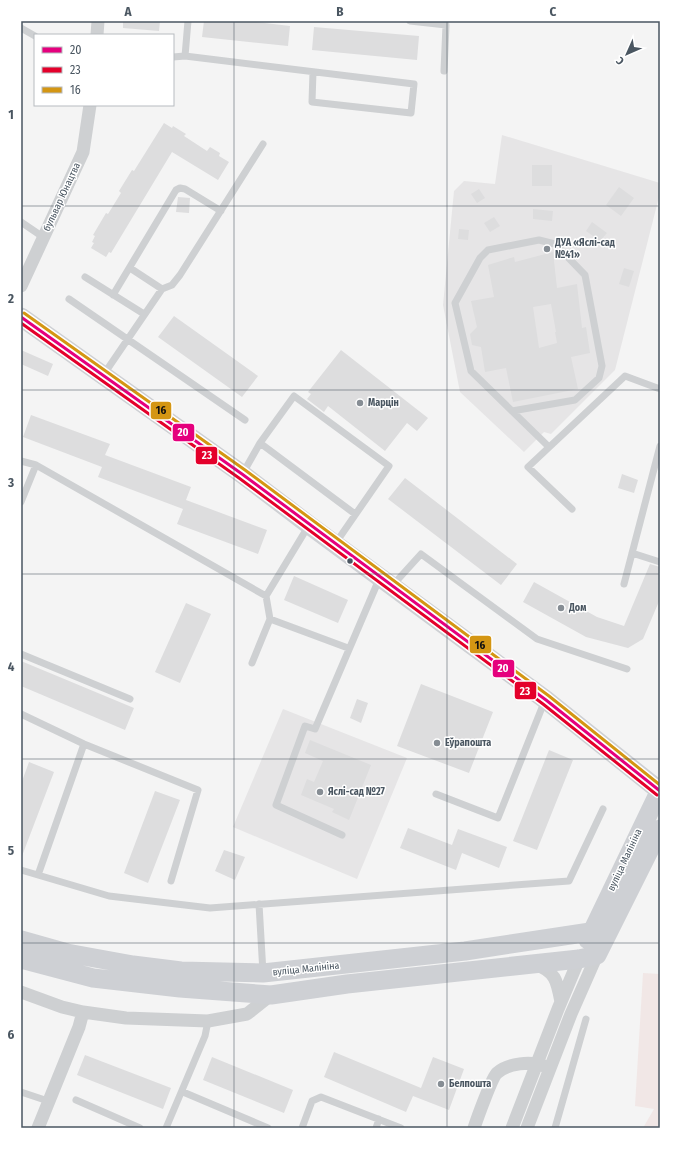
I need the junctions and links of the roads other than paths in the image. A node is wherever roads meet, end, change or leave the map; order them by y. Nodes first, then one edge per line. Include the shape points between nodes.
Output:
1 (98, 21) edge
2 (188, 21) edge
3 (410, 21) edge
4 (447, 23) edge
5 (21, 28) edge
6 (97, 34) edge
7 (34, 35) edge
8 (185, 56) junction
9 (174, 57) edge
10 (444, 71) dead end
11 (313, 72) junction
12 (90, 106) edge
13 (263, 144) dead end
14 (221, 211) junction
15 (21, 222) edge
16 (43, 237) junction
17 (130, 268) junction
18 (85, 277) dead end
19 (21, 286) edge
20 (162, 289) junction
21 (113, 295) junction
22 (70, 299) dead end
23 (144, 314) junction
24 (21, 317) edge
25 (127, 339) junction
26 (104, 374) junction
27 (660, 389) edge
28 (512, 411) junction
29 (245, 420) dead end
30 (260, 443) junction
31 (660, 446) edge
32 (549, 447) junction
33 (21, 460) edge
34 (36, 465) junction
35 (242, 474) junction
36 (21, 502) edge
37 (572, 509) dead end
38 (355, 514) junction
39 (309, 525) junction
40 (335, 544) junction
41 (632, 553) junction
42 (660, 562) edge
43 (386, 582) junction
44 (624, 584) dead end
45 (266, 596) junction
46 (270, 619) junction
47 (348, 648) junction
48 (21, 654) edge
49 (252, 663) dead end
50 (627, 669) dead end
51 (130, 699) dead end
52 (546, 700) junction
53 (21, 714) edge
54 (84, 744) junction
55 (660, 790) edge
56 (436, 794) dead end
57 (603, 809) dead end
58 (660, 829) edge
59 (342, 835) dead end
60 (21, 870) edge
61 (38, 875) junction
62 (171, 881) dead end
63 (259, 904) junction
64 (601, 930) junction
65 (21, 940) edge
66 (588, 957) junction
67 (21, 959) edge
68 (536, 964) junction
69 (263, 973) junction
70 (21, 992) edge
71 (271, 994) junction
72 (561, 1002) junction
73 (83, 1012) junction
74 (586, 1019) dead end
75 (208, 1021) junction
76 (537, 1064) junction
77 (550, 1068) junction
78 (21, 1092) edge
79 (183, 1092) junction
80 (76, 1100) dead end
81 (48, 1101) junction
82 (379, 1119) junction
83 (38, 1128) edge
84 (140, 1128) edge
85 (166, 1128) edge
86 (268, 1128) edge
87 (302, 1128) edge
88 (376, 1128) edge
89 (401, 1128) edge
90 (474, 1128) edge
91 (512, 1128) edge
92 (527, 1128) edge
93 (555, 1128) edge

1 - 6 street
2 - 8 lane
3 - 4 lane
4 - 10 lane
5 - 7 lane
8 - 9 lane
8 - 11 lane
11 - 11 lane via 414,84 411,113 312,102
12 - 16 street, бульвар Юнацтва via 83,152
13 - 14 lane
14 - 17 lane via 185,189 176,190
14 - 20 lane via 180,275 172,285
15 - 16 lane
16 - 19 street, бульвар Юнацтва
17 - 20 lane
17 - 21 lane
18 - 21 lane
20 - 23 lane
21 - 23 lane
22 - 25 lane
23 - 25 lane
24 - 26 main road
25 - 26 lane
25 - 29 lane
26 - 35 main road
27 - 32 lane via 625,376
28 - 28 lane via 471,371 455,303 480,258 488,250 539,240 555,244 585,276 602,366 599,378 575,400
28 - 32 lane
30 - 35 lane
30 - 38 lane
30 - 38 lane via 294,396 383,461 389,466
31 - 41 lane
32 - 37 lane via 528,467
33 - 34 lane
34 - 36 lane
34 - 45 lane
35 - 39 main road
38 - 40 lane
39 - 40 main road
39 - 45 lane
40 - 43 main road
41 - 42 lane
41 - 44 lane
43 - 47 lane
43 - 50 lane via 421,554 537,639
43 - 52 main road
45 - 46 lane
46 - 47 lane
46 - 49 lane
47 - 59 lane via 315,729 305,726 276,805
48 - 51 lane
52 - 55 main road
52 - 56 lane via 498,818
53 - 54 lane
54 - 61 lane
54 - 62 lane via 198,790
55 - 64 main road, вуліца Малініна
57 - 63 lane via 569,881
58 - 64 main road, вуліца Малініна
60 - 61 lane
61 - 63 lane via 109,896 210,908
63 - 69 lane
64 - 66 main road, вуліца Малініна
64 - 69 main road, вуліца Малініна via 465,951
65 - 69 main road, вуліца Малініна via 66,952 181,972
66 - 68 main road, вуліца Малініна
66 - 72 street
66 - 77 street via 571,1014
67 - 71 main road, вуліца Малініна via 93,978 180,988
68 - 71 main road, вуліца Малініна
68 - 72 street via 547,968 554,976
70 - 73 street
71 - 75 street via 247,1014
72 - 76 street
73 - 75 street via 126,1018
73 - 81 street
74 - 93 lane
75 - 79 lane via 205,1036
76 - 77 street
76 - 90 street via 507,1066 496,1074
76 - 91 street
77 - 92 street
78 - 81 lane
79 - 85 lane
79 - 86 lane
80 - 84 lane
81 - 83 street
82 - 87 lane via 320,1098 312,1101
82 - 88 lane
82 - 89 lane

